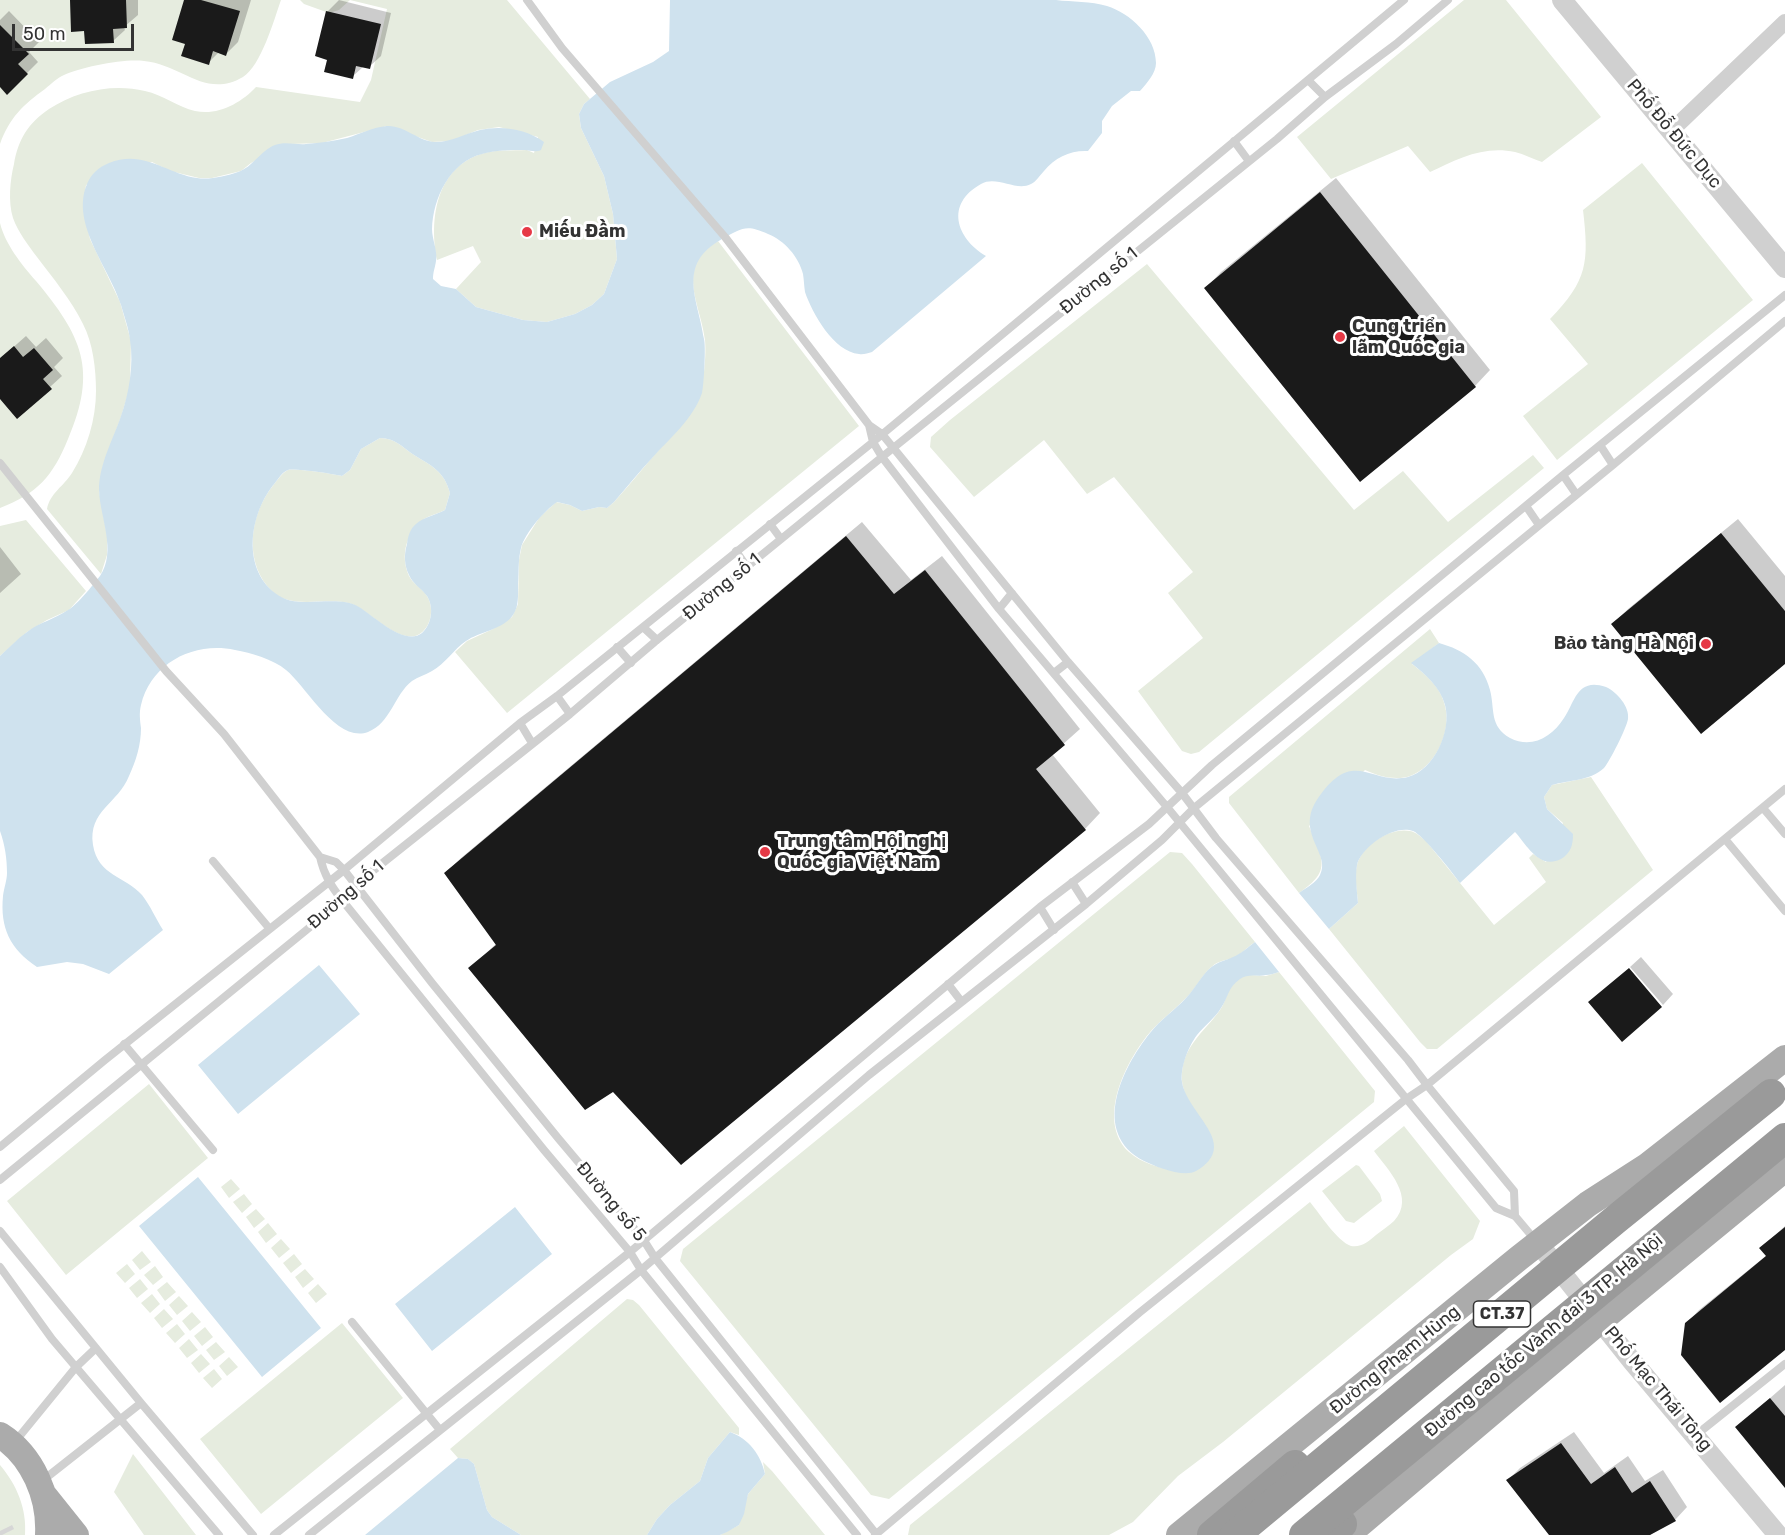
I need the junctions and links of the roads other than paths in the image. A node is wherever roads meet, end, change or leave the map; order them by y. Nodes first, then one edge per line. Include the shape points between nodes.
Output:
1 (528, 0) edge
2 (1404, 0) edge
3 (1448, 0) edge
4 (1562, 0) edge
5 (1785, 22) edge
6 (1308, 80) junction
7 (1325, 97) junction
8 (1671, 132) junction
9 (1234, 141) junction
10 (1248, 160) junction
11 (1785, 268) edge
12 (1785, 295) edge
13 (1785, 321) edge
14 (869, 425) junction
15 (882, 434) junction
16 (873, 442) junction
17 (1600, 445) junction
18 (893, 449) junction
19 (882, 457) junction
20 (0, 463) edge
21 (1613, 465) junction
22 (1563, 474) junction
23 (1576, 494) junction
24 (1526, 506) junction
25 (770, 524) junction
26 (1539, 525) junction
27 (781, 539) junction
28 (736, 551) junction
29 (747, 567) junction
30 (1012, 593) junction
31 (999, 609) junction
32 (643, 627) junction
33 (657, 640) junction
34 (617, 647) junction
35 (1068, 662) junction
36 (631, 663) junction
37 (1054, 673) junction
38 (557, 696) junction
39 (570, 714) junction
40 (520, 723) junction
41 (532, 744) junction
42 (1785, 789) edge
43 (1182, 793) junction
44 (1167, 807) junction
45 (1763, 807) junction
46 (1194, 808) junction
47 (1179, 823) junction
48 (1785, 834) edge
49 (1725, 839) junction
50 (320, 857) junction
51 (213, 861) dead end
52 (344, 870) junction
53 (328, 882) junction
54 (1072, 882) junction
55 (355, 885) junction
56 (342, 900) junction
57 (1086, 904) junction
58 (1040, 907) junction
59 (1785, 911) edge
60 (269, 928) junction
61 (1054, 930) junction
62 (948, 984) junction
63 (961, 1001) junction
64 (124, 1044) junction
65 (1785, 1058) edge
66 (141, 1065) junction
67 (1427, 1085) junction
68 (1778, 1088) edge
69 (1406, 1100) junction
70 (1785, 1138) edge
71 (0, 1146) edge
72 (213, 1150) dead end
73 (1785, 1157) edge
74 (1785, 1169) edge
75 (0, 1180) edge
76 (1515, 1216) junction
77 (0, 1231) edge
78 (643, 1239) junction
79 (1538, 1243) junction
80 (630, 1252) junction
81 (655, 1258) junction
82 (0, 1267) edge
83 (641, 1270) junction
84 (1601, 1320) junction
85 (352, 1322) dead end
86 (96, 1348) junction
87 (1785, 1364) edge
88 (76, 1366) junction
89 (141, 1403) junction
90 (426, 1414) junction
91 (122, 1419) junction
92 (440, 1431) junction
93 (1696, 1435) junction
94 (5, 1436) edge
95 (42, 1489) junction
96 (1339, 1531) edge
97 (48, 1535) edge
98 (76, 1535) edge
99 (219, 1535) edge
100 (253, 1535) edge
101 (274, 1535) edge
102 (309, 1535) edge
103 (857, 1535) edge
104 (876, 1535) edge
105 (1179, 1535) edge
106 (1212, 1535) edge
107 (1235, 1535) edge
108 (1304, 1535) edge
109 (1778, 1535) edge

1 - 14 lane via 562,48 725,237
2 - 6 lane, Đường số 1
3 - 7 lane, Đường số 1
4 - 8 street, Phố Đỗ Đức Dục
5 - 8 street
6 - 7 lane
6 - 9 lane, Đường số 1
7 - 10 lane, Đường số 1
8 - 11 street, Phố Đỗ Đức Dục
9 - 10 lane
9 - 15 lane, Đường số 1
10 - 18 lane, Đường số 1
12 - 17 lane
13 - 21 lane
14 - 15 lane
14 - 16 lane
15 - 16 lane, Đường số 1
15 - 18 lane
16 - 19 lane
16 - 25 lane, Đường số 1
17 - 21 lane
17 - 22 lane
18 - 19 lane, Đường số 1
18 - 30 lane
19 - 27 lane, Đường số 1
19 - 31 lane
20 - 50 lane via 166,671 224,734
21 - 23 lane
22 - 23 lane
22 - 24 lane
23 - 26 lane
24 - 26 lane
24 - 43 lane
25 - 27 lane
25 - 28 lane, Đường số 1
26 - 46 lane
27 - 29 lane, Đường số 1
28 - 29 lane
28 - 32 lane, Đường số 1
29 - 33 lane, Đường số 1
30 - 31 lane
30 - 35 lane
31 - 37 lane
32 - 33 lane
32 - 34 lane, Đường số 1
33 - 36 lane, Đường số 1
34 - 36 lane
34 - 38 lane, Đường số 1
35 - 37 lane
35 - 43 lane
36 - 39 lane, Đường số 1
37 - 44 lane
38 - 39 lane
38 - 40 lane, Đường số 1
39 - 41 lane, Đường số 1
40 - 41 lane
40 - 52 lane, Đường số 1
41 - 55 lane, Đường số 1
42 - 45 lane
43 - 44 lane
43 - 46 lane
44 - 47 lane
44 - 54 lane
45 - 48 lane
45 - 49 lane
46 - 47 lane
46 - 67 lane
47 - 57 lane
47 - 69 lane
49 - 59 lane
49 - 67 lane
50 - 52 lane via 336,862
50 - 53 lane
51 - 60 lane
52 - 53 lane, Đường số 1
52 - 55 lane, Đường số 5
53 - 56 lane, Đường số 5
53 - 60 lane, Đường số 1
54 - 57 lane
54 - 58 lane
55 - 56 lane, Đường số 1
55 - 78 lane, Đường số 5
56 - 66 lane, Đường số 1
56 - 80 lane, Đường số 5
57 - 61 lane
58 - 61 lane
58 - 62 lane
60 - 64 lane, Đường số 1
61 - 63 lane
62 - 63 lane
62 - 78 lane
63 - 81 lane
64 - 66 lane
64 - 71 lane, Đường số 1
65 - 79 main road, Đường Phạm Hùng via 1647,1167 1588,1204
66 - 72 lane
66 - 75 lane, Đường số 1
67 - 69 lane
67 - 76 lane via 1514,1191
68 - 106 highway, bridge via 1515,1284
68 - 107 highway, CT.37, bridge
69 - 76 lane via 1496,1208
69 - 104 lane via 1139,1313
70 - 108 highway, Đường cao tốc Vành đai 3 TP. Hà Nội / CT.37, bridge
73 - 96 highway
74 - 84 main road
76 - 79 lane
77 - 86 lane
78 - 80 lane
78 - 81 lane, Đường số 5
79 - 84 street, Phố Mạc Thái Tông
79 - 105 main road, Đường Phạm Hùng
80 - 83 lane, Đường số 5
80 - 90 lane
81 - 83 lane
81 - 104 lane, Đường số 5
82 - 88 lane
83 - 92 lane
83 - 103 lane, Đường số 5
84 - 93 street, Phố Mạc Thái Tông
84 - 96 main road
85 - 90 lane
86 - 88 lane
86 - 89 lane
87 - 93 lane
88 - 91 lane
88 - 94 lane
89 - 91 lane
89 - 100 lane
90 - 92 lane
90 - 101 lane
91 - 95 lane
91 - 99 lane
92 - 102 lane
93 - 109 street, Phố Mạc Thái Tông
94 - 95 main road via 28,1462
95 - 97 main road
95 - 98 main road

